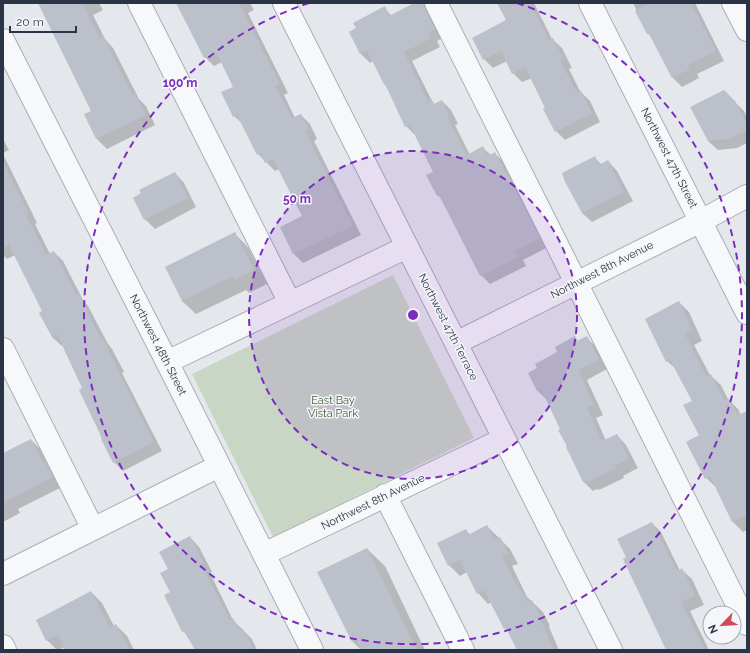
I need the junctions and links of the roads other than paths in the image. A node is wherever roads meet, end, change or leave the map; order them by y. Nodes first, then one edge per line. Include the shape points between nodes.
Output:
1 (139, 3) edge
2 (284, 3) edge
3 (436, 3) edge
4 (590, 3) edge
5 (733, 3) edge
6 (747, 30) edge
7 (3, 40) edge
8 (747, 196) edge
9 (701, 221) junction
10 (408, 247) junction
11 (576, 283) junction
12 (290, 303) junction
13 (747, 313) edge
14 (456, 343) junction
15 (3, 349) edge
16 (167, 362) junction
17 (504, 439) junction
18 (219, 466) junction
19 (386, 496) junction
20 (93, 529) junction
21 (264, 554) junction
22 (3, 574) edge
23 (747, 624) edge
24 (3, 646) edge
25 (5, 650) edge
26 (312, 650) edge
27 (463, 650) edge
28 (611, 650) edge

1 - 12 street
2 - 10 street, Northwest 47th Terrace
3 - 11 street
4 - 9 street, Northwest 47th Street
5 - 6 street
7 - 16 street, Northwest 48th Street
8 - 9 street, Northwest 8th Avenue
9 - 11 street, Northwest 8th Avenue
9 - 13 street, Northwest 47th Street
10 - 12 street
10 - 14 street, Northwest 47th Terrace
11 - 14 street, Northwest 8th Avenue
11 - 23 street
12 - 16 street
14 - 17 street, Northwest 47th Terrace
15 - 20 street
16 - 18 street, Northwest 48th Street
17 - 19 street, Northwest 8th Avenue
17 - 28 street, Northwest 47th Terrace
18 - 20 street
18 - 21 street, Northwest 48th Street
19 - 21 street, Northwest 8th Avenue
19 - 27 street
20 - 22 street
21 - 26 street, Northwest 48th Street
24 - 25 street

